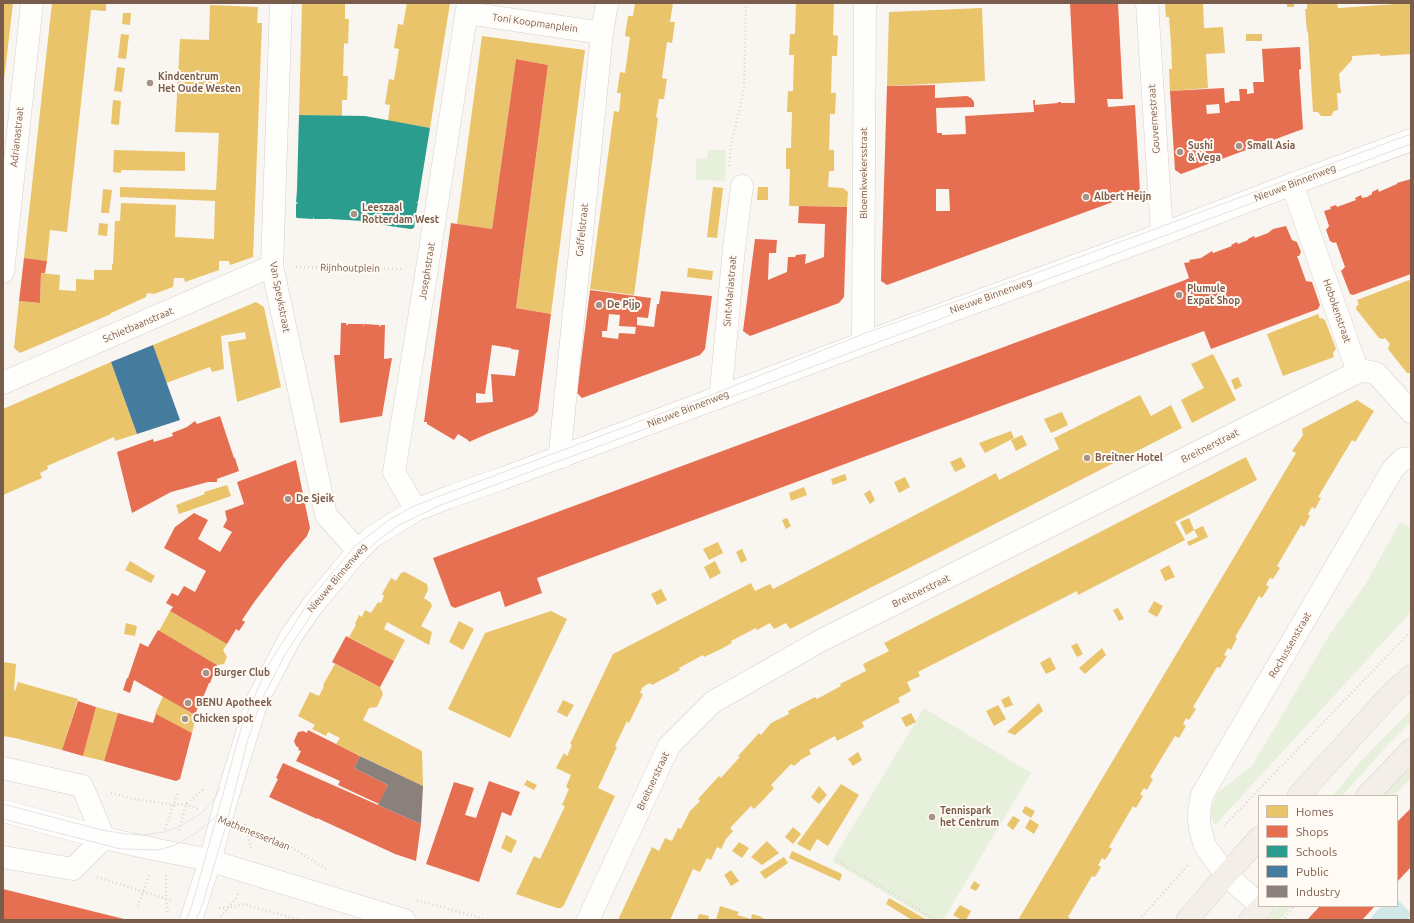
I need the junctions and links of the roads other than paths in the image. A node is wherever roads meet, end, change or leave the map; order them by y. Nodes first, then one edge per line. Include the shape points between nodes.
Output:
1 (32, 3) edge
2 (281, 3) edge
3 (607, 3) edge
4 (865, 3) edge
5 (1147, 3) edge
6 (468, 8) edge
7 (602, 33) junction
8 (1411, 140) edge
9 (735, 179) road end
10 (1292, 184) junction
11 (1162, 234) junction
12 (272, 266) junction
13 (3, 272) edge
14 (866, 342) junction
15 (1358, 372) junction
16 (3, 383) edge
17 (723, 396) junction
18 (1411, 412) edge
19 (562, 456) junction
20 (1411, 458) edge
21 (416, 510) junction
22 (358, 551) junction
23 (1411, 676) edge
24 (1411, 750) edge
25 (3, 768) edge
26 (1299, 795) edge
27 (1368, 795) edge
28 (3, 812) edge
29 (104, 838) junction
30 (1258, 839) edge
31 (3, 857) edge
32 (210, 861) junction
33 (1226, 874) junction
34 (1259, 909) edge
35 (194, 913) edge
36 (404, 920) edge
37 (588, 920) edge
38 (1187, 920) edge

1 - 13 street, Adrianastraat
2 - 12 street, Van Speykstraat
3 - 7 street, Gaffelstraat
4 - 14 street, Bloemkwekersstraat via 863,334
5 - 11 street, Gouvernestraat
6 - 7 street, Toni Koopmanplein
6 - 21 street, Josephstraat via 394,472
7 - 19 street, Gaffelstraat via 560,451
8 - 10 street, Nieuwe Binnenweg
9 - 17 street, Sint-Mariastraat via 734,256 721,391
10 - 11 street, Nieuwe Binnenweg
10 - 15 street, Hobokenstraat
11 - 14 street, Nieuwe Binnenweg
12 - 16 street, Schietbaanstraat
12 - 22 street, Van Speykstraat via 326,515
14 - 17 street, Nieuwe Binnenweg
15 - 18 street via 1376,373
15 - 37 street, Breitnerstraat via 820,641 713,702 669,746
17 - 19 street, Nieuwe Binnenweg
19 - 21 street, Nieuwe Binnenweg
20 - 33 street, Rochussenstraat via 1403,459 1393,469 1202,795 1199,820 1205,846
21 - 22 street, Nieuwe Binnenweg via 372,537
22 - 32 street, Nieuwe Binnenweg via 313,605 271,671 257,701
23 - 26 main road via 1392,693
24 - 27 main road
25 - 29 street via 82,786
28 - 29 street
29 - 31 street via 73,869
29 - 32 street
30 - 33 main road
32 - 35 street, Nieuwe Binnenweg
32 - 36 street
33 - 34 street, Rochussenstraat
33 - 38 main road

